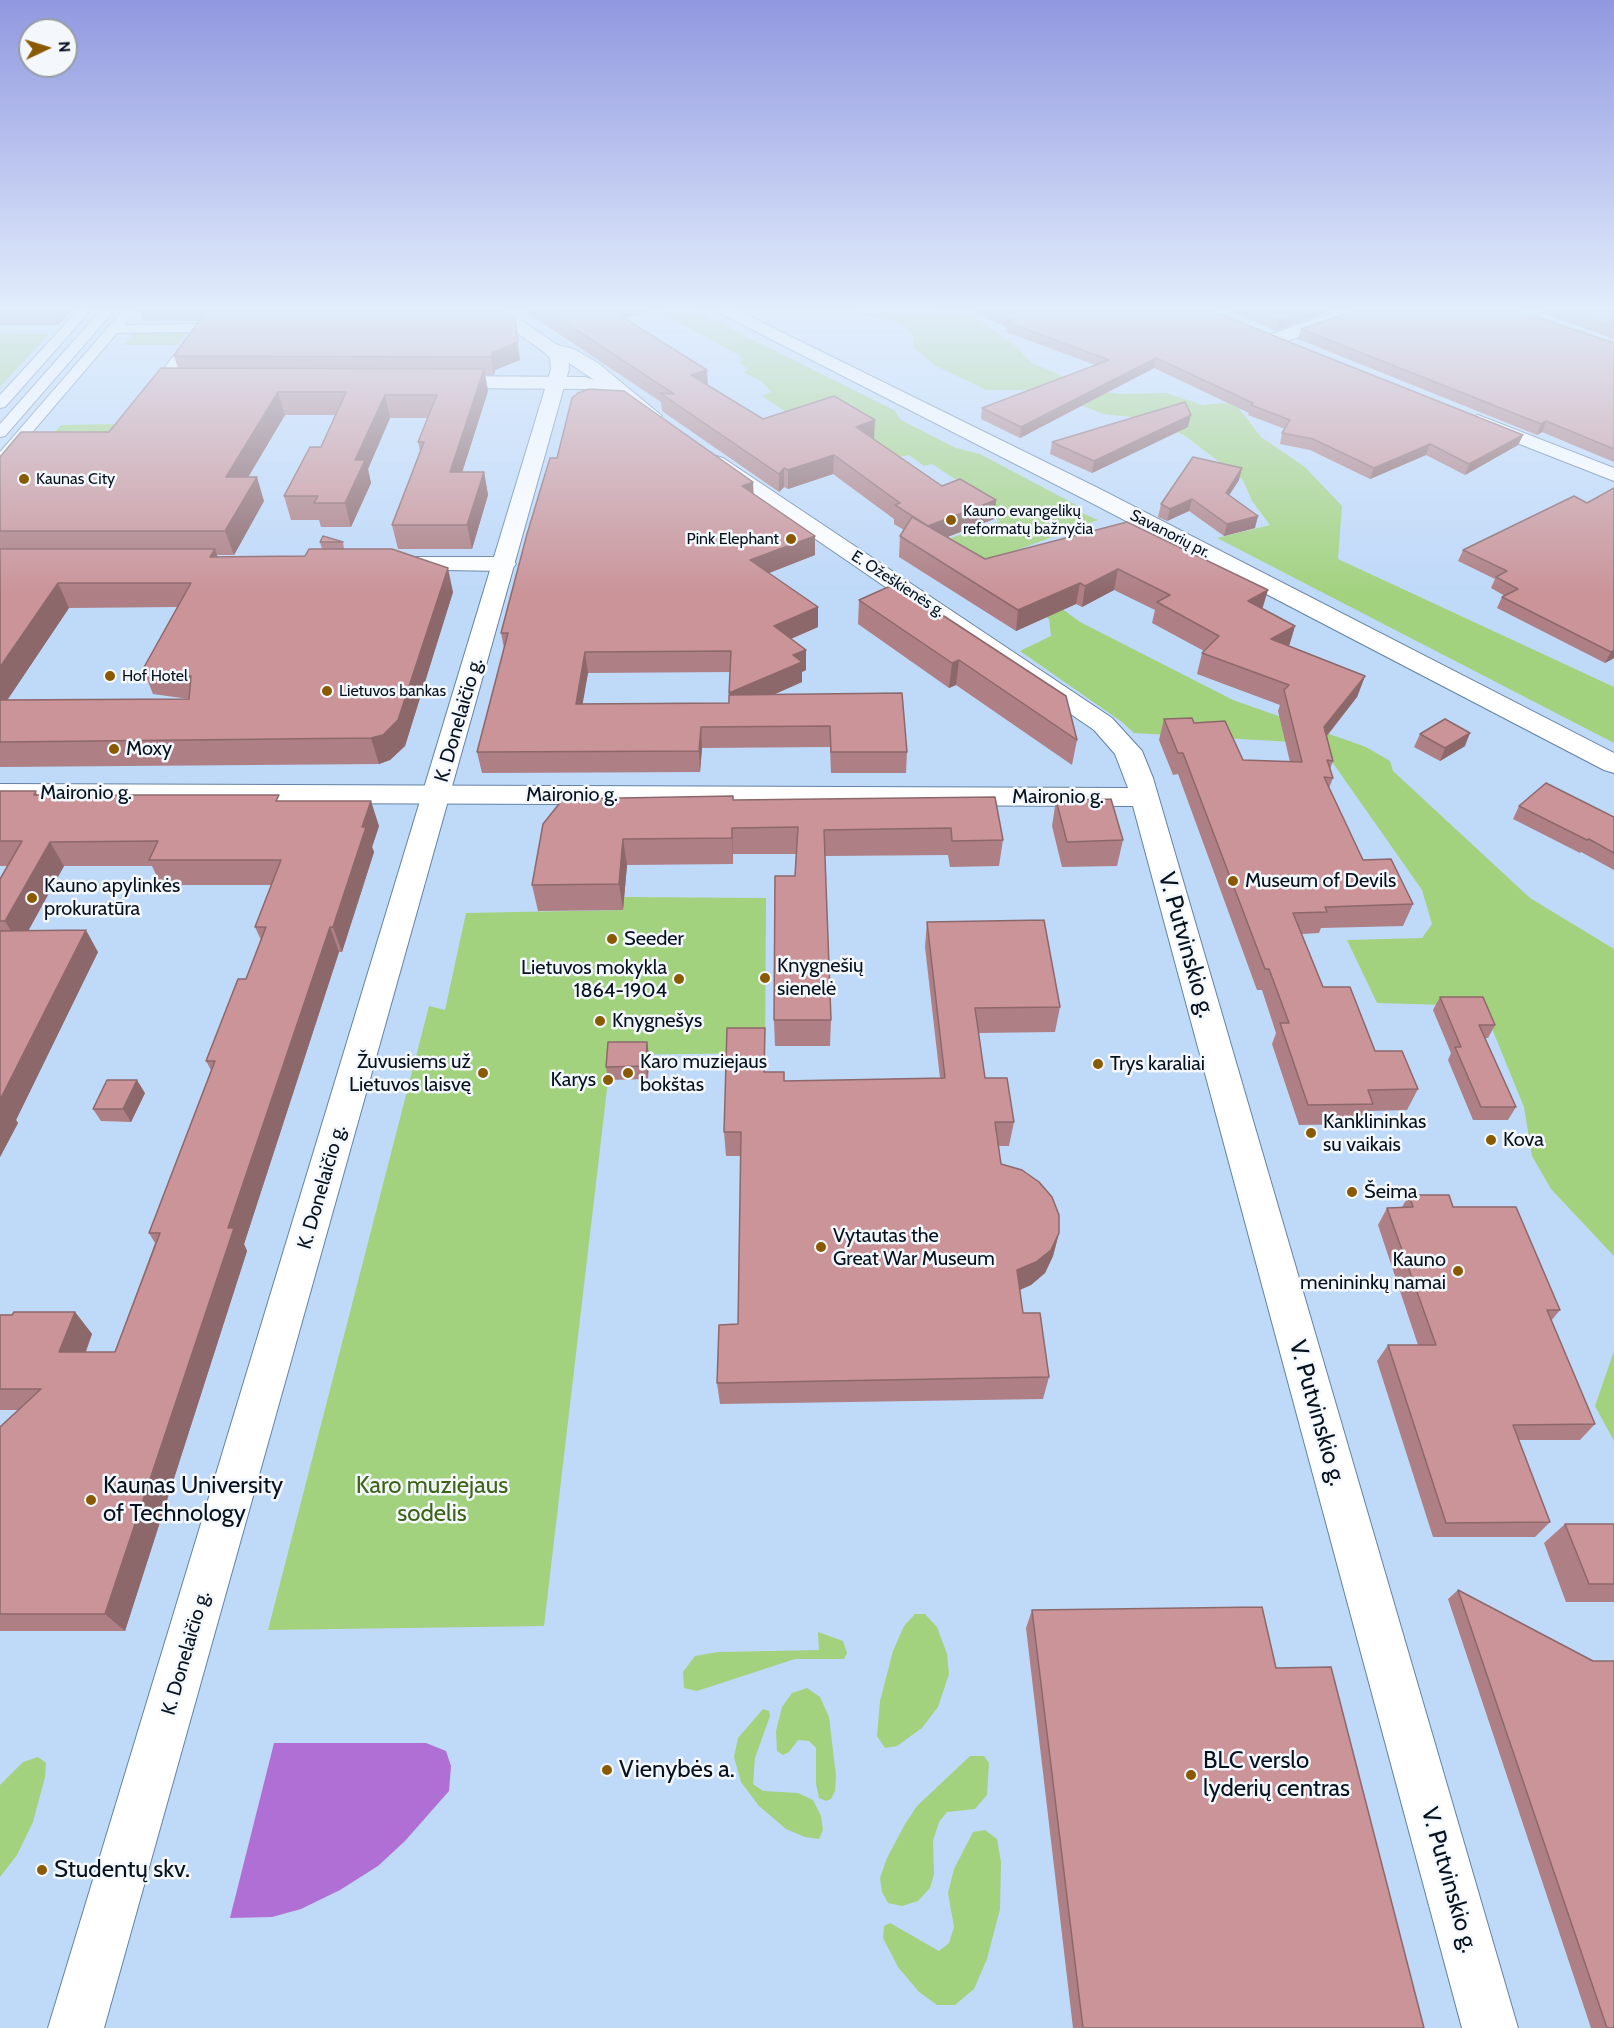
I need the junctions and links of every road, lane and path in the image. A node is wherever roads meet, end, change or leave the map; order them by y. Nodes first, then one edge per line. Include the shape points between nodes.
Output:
1 (20, 405) edge
2 (49, 405) edge
3 (550, 405) edge
4 (636, 405) edge
5 (913, 405) edge
6 (1460, 413) edge
7 (6, 419) edge
8 (37, 419) junction
9 (674, 431) edge
10 (0, 433) edge
11 (11, 448) junction
12 (34, 448) edge
13 (702, 451) edge
14 (0, 461) edge
15 (1614, 475) edge
16 (368, 564) edge
17 (504, 564) junction
18 (1614, 764) edge
19 (0, 793) edge
20 (437, 794) junction
21 (1144, 797) junction
22 (76, 2028) edge
23 (1490, 2028) edge

1 - 7 street
2 - 8 street
3 - 17 street, K. Donelaičio g.
4 - 9 street
5 - 18 street, Savanorių pr.
6 - 15 street
7 - 8 street
7 - 10 street
8 - 11 street
11 - 12 street
11 - 14 street
13 - 21 street, E. Ožeškienės g. via 1103,724 1128,751
16 - 17 street
17 - 20 street, K. Donelaičio g.
19 - 20 street, Maironio g.
20 - 21 street, Maironio g.
20 - 22 street, K. Donelaičio g.
21 - 23 street, V. Putvinskio g.

